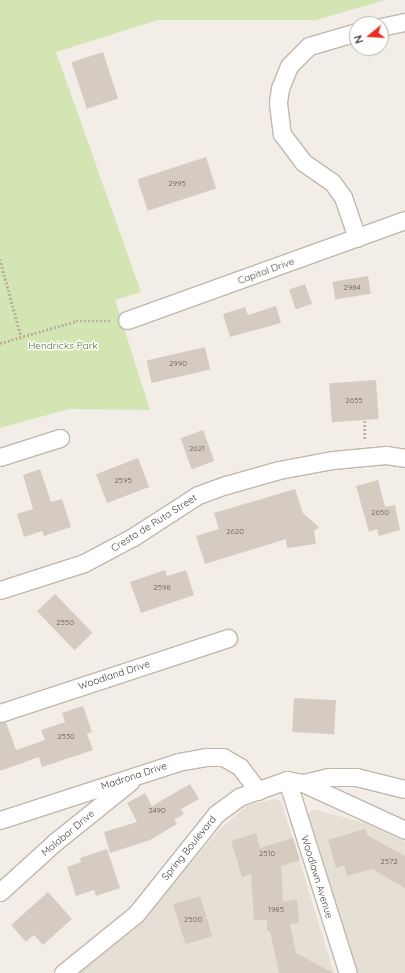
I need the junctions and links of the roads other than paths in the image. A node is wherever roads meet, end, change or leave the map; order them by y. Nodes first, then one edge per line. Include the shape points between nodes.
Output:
1 (405, 22) edge
2 (389, 25) edge
3 (349, 34) edge
4 (405, 220) edge
5 (357, 238) junction
6 (127, 320) road end
7 (60, 438) dead end
8 (0, 457) edge
9 (405, 458) edge
10 (0, 590) edge
11 (228, 638) dead end
12 (0, 713) edge
13 (138, 775) junction
14 (295, 782) junction
15 (405, 789) edge
16 (258, 791) junction
17 (0, 820) edge
18 (405, 830) edge
19 (0, 892) edge
20 (63, 973) edge
21 (348, 973) edge

1 - 2 street
3 - 5 street via 309,46 289,66 280,88 278,103 282,134 303,162 332,182 343,197
4 - 5 street, Capital Drive
5 - 6 street, Capital Drive
7 - 8 street
9 - 10 street, Cresta de Ruta Street via 386,455 333,460 279,470 226,484 198,495 134,537 84,563
11 - 12 street, Woodland Drive
13 - 16 street, Madrona Drive via 178,762 223,757 240,767
13 - 17 street, Madrona Drive
13 - 19 street, Malabar Drive via 55,842
14 - 15 street via 328,777 356,777
14 - 16 street, Spring Boulevard
14 - 18 street
14 - 21 street, Woodlawn Avenue
16 - 20 street, Spring Boulevard via 239,797 216,814 136,914

